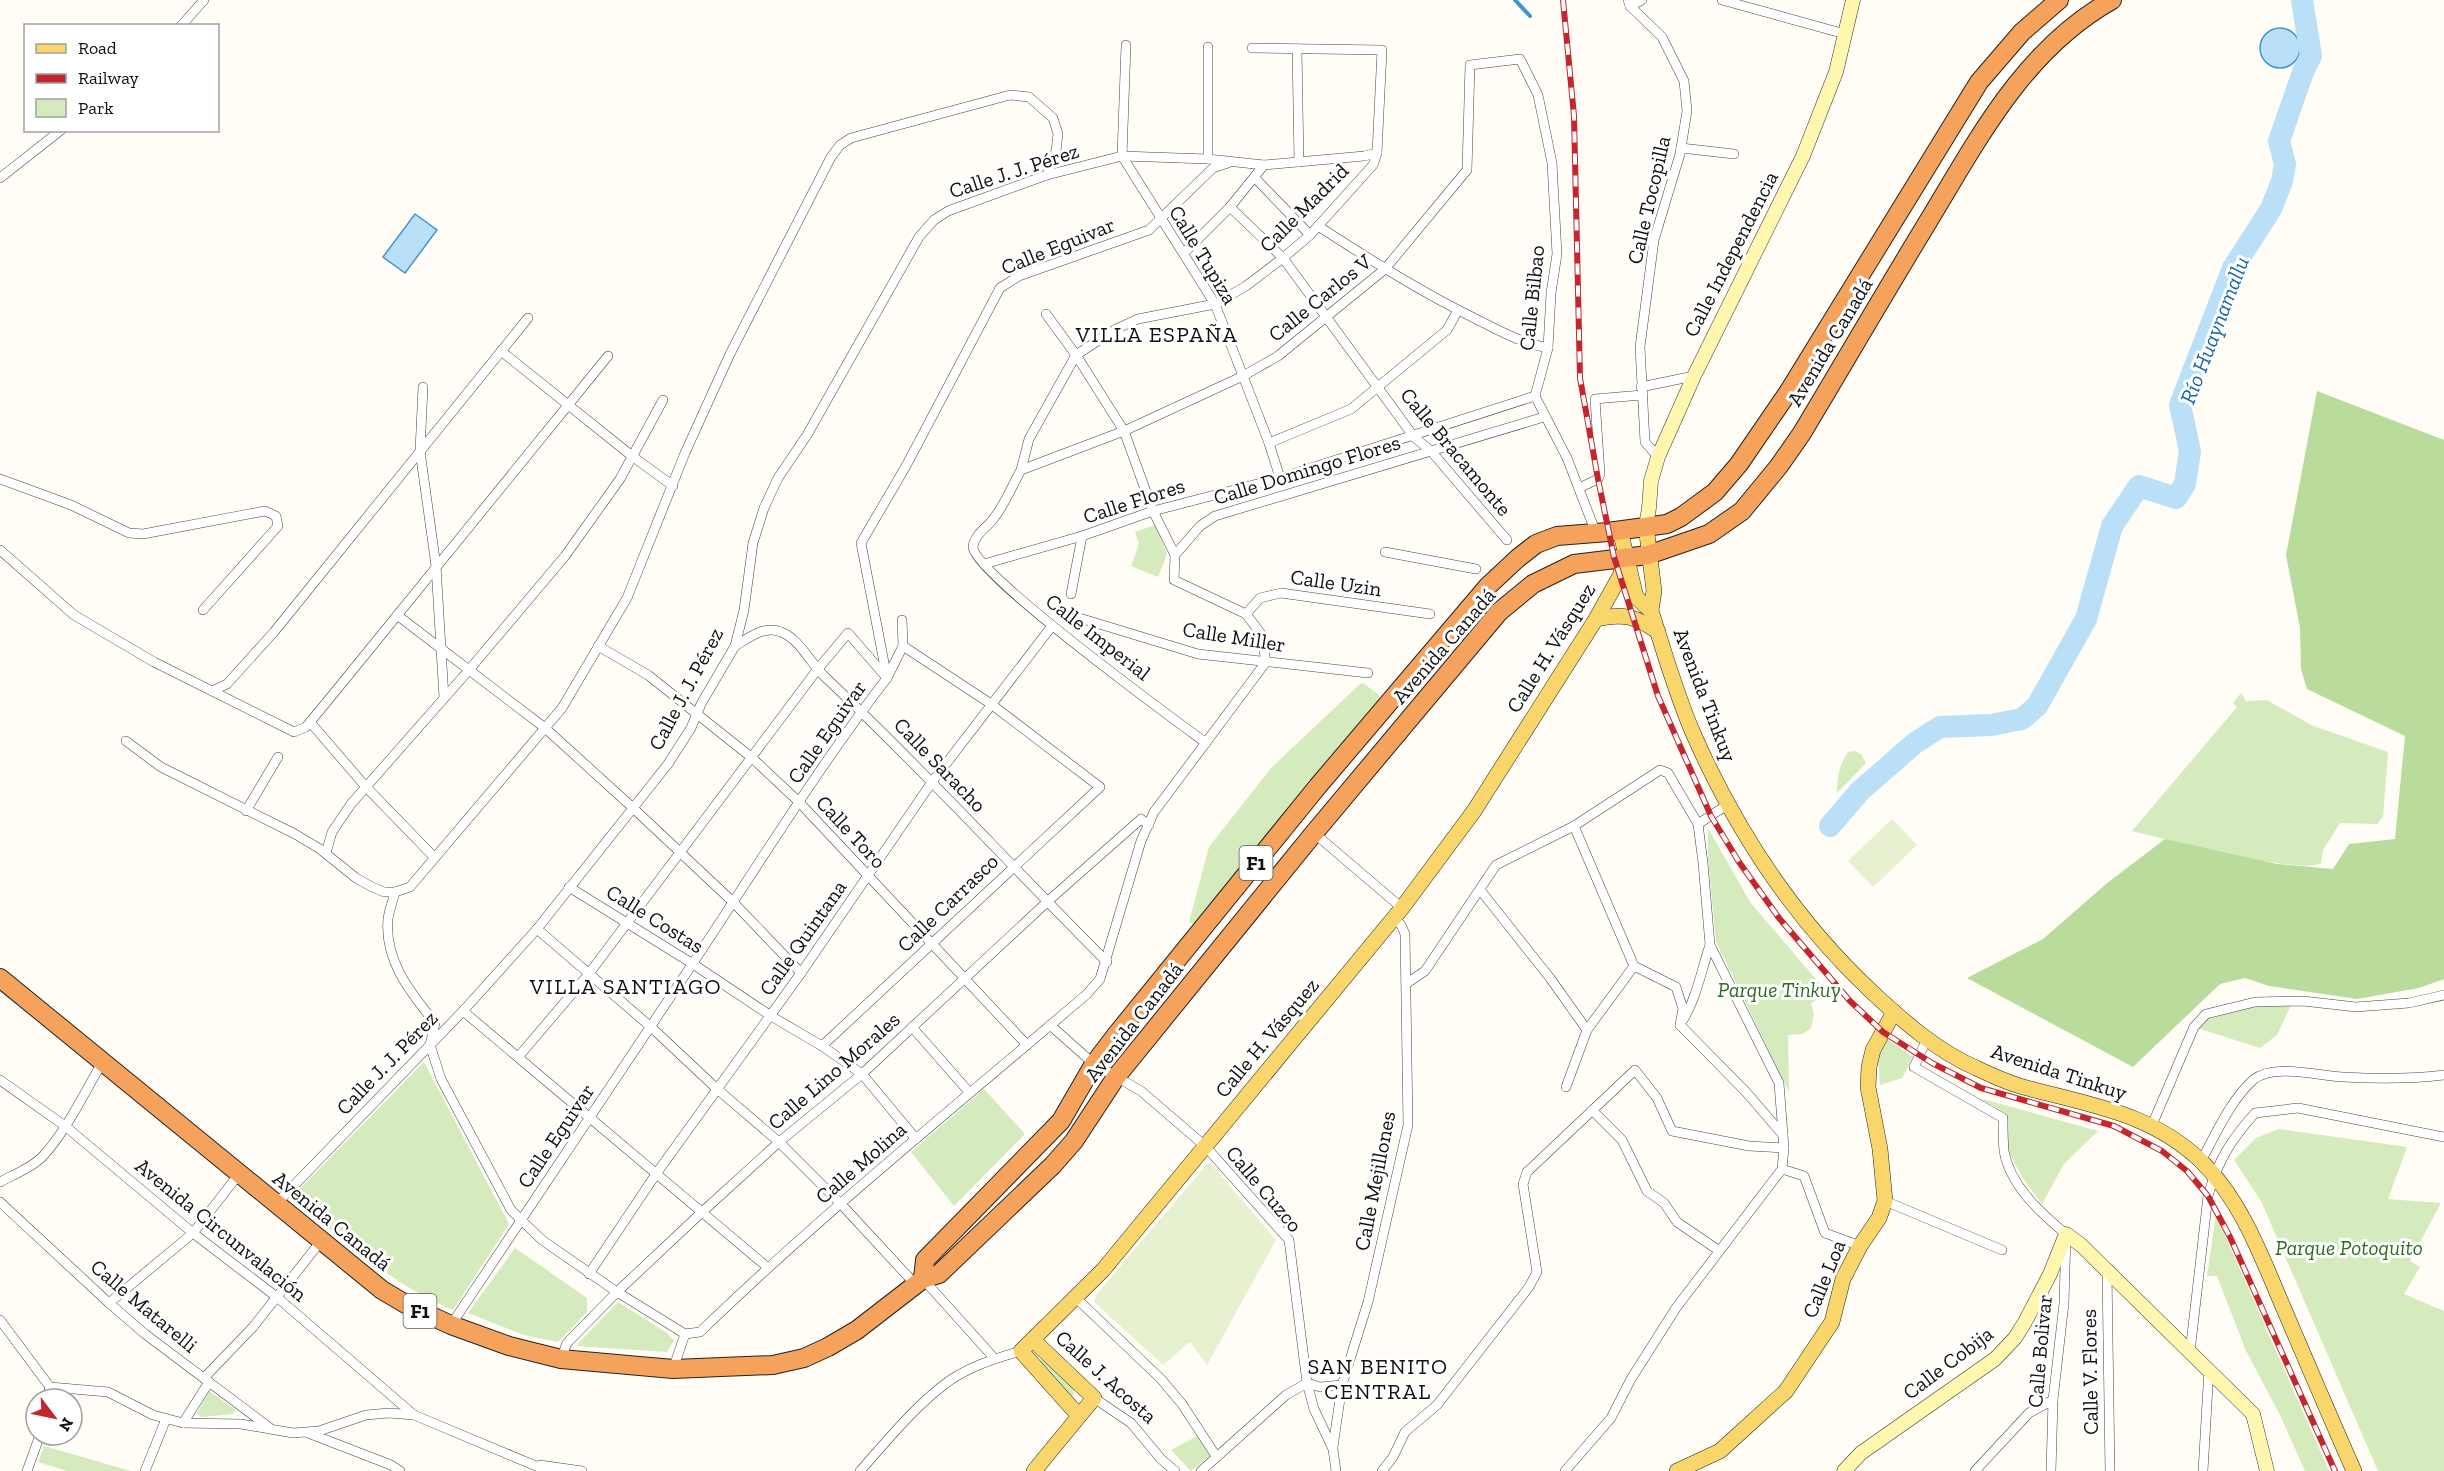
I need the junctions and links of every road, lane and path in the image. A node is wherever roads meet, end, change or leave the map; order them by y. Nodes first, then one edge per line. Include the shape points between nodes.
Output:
1 (204, 0) edge
2 (1642, 0) edge
3 (1722, 0) edge
4 (1853, 0) edge
5 (2060, 0) edge
6 (2112, 0) edge
7 (1629, 3) edge
8 (183, 24) edge
9 (1845, 34) junction
10 (1126, 45) dead end
11 (1208, 47) dead end
12 (1252, 48) dead end
13 (1297, 49) junction
14 (1520, 59) joint
15 (58, 132) edge
16 (1681, 148) junction
17 (1377, 153) junction
18 (1734, 154) dead end
19 (1122, 156) junction
20 (1208, 159) junction
21 (1299, 162) junction
22 (1230, 163) junction
23 (1264, 165) junction
24 (1047, 175) junction
25 (0, 178) edge
26 (1255, 178) junction
27 (1230, 207) junction
28 (1162, 219) junction
29 (1318, 226) junction
30 (1310, 235) junction
31 (1185, 252) junction
32 (1283, 258) junction
33 (1385, 269) junction
34 (1215, 304) junction
35 (1458, 310) junction
36 (1046, 314) dead end
37 (1328, 317) junction
38 (528, 318) dead end
39 (1548, 348) junction
40 (501, 351) junction
41 (1076, 355) junction
42 (608, 356) dead end
43 (1243, 376) junction
44 (1694, 376) junction
45 (423, 387) dead end
46 (1378, 387) junction
47 (1642, 391) junction
48 (1535, 396) junction
49 (663, 400) dead end
50 (569, 404) junction
51 (1544, 417) junction
52 (1124, 431) junction
53 (1414, 437) junction
54 (1269, 443) junction
55 (420, 450) junction
56 (1431, 451) junction
57 (632, 456) junction
58 (1658, 457) junction
59 (1021, 470) junction
60 (1280, 478) junction
61 (0, 479) edge
62 (673, 486) junction
63 (1579, 488) junction
64 (1153, 511) junction
65 (1646, 526) junction
66 (1620, 530) junction
67 (1596, 533) junction
68 (1566, 535) junction
69 (1082, 536) junction
70 (1507, 540) dead end
71 (0, 550) edge
72 (1384, 552) dead end
73 (1175, 555) junction
74 (1647, 555) junction
75 (1626, 557) junction
76 (984, 564) junction
77 (1574, 564) junction
78 (436, 566) junction
79 (1476, 569) dead end
80 (1071, 594) dead end
81 (203, 610) dead end
82 (1651, 610) junction
83 (1063, 613) dead end
84 (1246, 614) junction
85 (1430, 614) dead end
86 (397, 615) junction
87 (1596, 619) junction
88 (902, 620) dead end
89 (1052, 626) junction
90 (1658, 632) junction
91 (598, 646) junction
92 (735, 646) junction
93 (903, 646) junction
94 (441, 648) junction
95 (1266, 662) junction
96 (469, 670) junction
97 (817, 670) junction
98 (1368, 673) dead end
99 (887, 678) junction
100 (212, 691) junction
101 (444, 698) junction
102 (991, 704) junction
103 (861, 711) junction
104 (697, 714) junction
105 (310, 722) junction
106 (545, 728) junction
107 (126, 741) dead end
108 (1206, 743) junction
109 (751, 757) junction
110 (278, 758) dead end
111 (932, 782) junction
112 (366, 787) junction
113 (799, 802) junction
114 (1727, 805) junction
115 (632, 807) junction
116 (246, 811) junction
117 (1145, 822) junction
118 (1698, 824) junction
119 (1574, 826) junction
120 (1314, 833) junction
121 (326, 853) junction
122 (680, 854) junction
123 (434, 857) junction
124 (1013, 866) junction
125 (868, 878) junction
126 (569, 887) junction
127 (1480, 891) junction
128 (395, 892) junction
129 (733, 902) junction
130 (1047, 902) junction
131 (1398, 913) junction
132 (628, 923) junction
133 (537, 928) junction
134 (933, 944) junction
135 (1710, 945) junction
136 (1107, 962) junction
137 (693, 964) junction
138 (1635, 966) junction
139 (801, 973) junction
140 (588, 975) junction
141 (0, 978) edge
142 (966, 979) junction
143 (1407, 983) junction
144 (2444, 995) edge
145 (463, 1011) junction
146 (1894, 1012) junction
147 (771, 1016) junction
148 (1050, 1025) junction
149 (1680, 1025) junction
150 (651, 1027) junction
151 (912, 1027) junction
152 (1587, 1030) junction
153 (1927, 1039) junction
154 (430, 1045) junction
155 (1027, 1045) junction
156 (822, 1046) junction
157 (519, 1056) junction
158 (102, 1063) junction
159 (1094, 1064) junction
160 (862, 1074) junction
161 (2444, 1075) edge
162 (1116, 1077) junction
163 (0, 1080) edge
164 (1566, 1087) dead end
165 (717, 1089) junction
166 (969, 1092) junction
167 (1592, 1110) junction
168 (591, 1118) junction
169 (2152, 1125) junction
170 (65, 1126) junction
171 (1783, 1135) junction
172 (2444, 1137) edge
173 (916, 1139) junction
174 (779, 1142) junction
175 (1205, 1146) junction
176 (1784, 1148) junction
177 (2201, 1161) junction
178 (1782, 1169) junction
179 (239, 1174) junction
180 (656, 1174) junction
181 (2214, 1175) junction
182 (0, 1182) edge
183 (1884, 1201) junction
184 (0, 1202) edge
185 (841, 1204) junction
186 (275, 1205) junction
187 (701, 1213) junction
188 (521, 1220) junction
189 (193, 1233) junction
190 (2066, 1234) junction
191 (321, 1241) junction
192 (1860, 1246) junction
193 (1719, 1250) junction
194 (2002, 1250) dead end
195 (767, 1267) junction
196 (2107, 1272) junction
197 (588, 1274) junction
198 (919, 1281) junction
199 (617, 1292) junction
200 (278, 1298) junction
201 (1076, 1298) junction
202 (109, 1303) junction
203 (0, 1320) edge
204 (451, 1325) junction
205 (685, 1334) junction
206 (1033, 1340) junction
207 (1021, 1351) junction
208 (2190, 1352) junction
209 (561, 1359) junction
210 (994, 1359) junction
211 (673, 1369) junction
212 (2208, 1369) junction
213 (207, 1380) junction
214 (1307, 1383) junction
215 (1342, 1385) junction
216 (50, 1387) edge
217 (84, 1390) edge
218 (1094, 1398) junction
219 (2053, 1400) junction
220 (414, 1415) junction
221 (1079, 1416) junction
222 (166, 1419) junction
223 (183, 1423) junction
224 (272, 1429) junction
225 (306, 1432) junction
226 (37, 1447) edge
227 (1333, 1449) junction
228 (1216, 1456) junction
229 (535, 1464) junction
230 (27, 1471) edge
231 (145, 1471) edge
232 (400, 1471) edge
233 (548, 1471) edge
234 (582, 1471) edge
235 (860, 1471) edge
236 (1034, 1471) edge
237 (1175, 1471) edge
238 (1201, 1471) edge
239 (1336, 1471) edge
240 (1382, 1471) edge
241 (1565, 1471) edge
242 (1677, 1471) edge
243 (1844, 1471) edge
244 (1975, 1471) edge
245 (2051, 1471) edge
246 (2110, 1471) edge
247 (2203, 1471) edge
248 (2267, 1471) edge
249 (2354, 1471) edge

1 - 8 street
2 - 7 street
3 - 9 street
4 - 9 main road, Calle Independencia
5 - 65 highway, Avenida Canadá via 2022,32 1979,82 1789,391 1738,464 1715,492 1681,517 1666,524
6 - 74 highway, Avenida Canadá via 2071,27 2042,54 1997,109 1802,432 1760,490 1742,511 1709,534
7 - 16 street, Calle Tocopilla via 1662,37 1684,81 1687,111
9 - 44 main road, Calle Independencia via 1836,72 1803,156
10 - 19 street
11 - 20 street
12 - 13 street
13 - 17 street, Calle Madrid via 1382,50
13 - 21 street
14 - 33 street, Calle Carlos V via 1470,64 1467,170
14 - 39 street, Calle Bilbao via 1538,94 1552,163 1557,254
15 - 25 street
16 - 18 street
16 - 47 street, Calle Tocopilla via 1654,240 1640,347
17 - 21 street, Calle J. J. Pérez
17 - 29 street, Calle Madrid via 1373,165
19 - 20 street, Calle J. J. Pérez
19 - 24 street, Calle J. J. Pérez
19 - 28 street, Calle Tupiza
20 - 22 street, Calle J. J. Pérez
21 - 23 street, Calle J. J. Pérez
22 - 23 street, Calle J. J. Pérez
22 - 28 street, Calle Eguivar via 1213,168
23 - 26 street
24 - 62 street via 1058,134 1053,118 1029,97 1010,95 850,138 840,145 730,354
24 - 92 street, Calle J. J. Pérez via 948,211 919,237 764,508 753,543
26 - 27 street
26 - 30 street
27 - 31 street
27 - 32 street, Calle Bracamonte
28 - 31 street, Calle Tupiza
28 - 99 street, Calle Eguivar via 1149,230 1019,276 999,288 861,543
29 - 30 street, Calle Madrid
29 - 33 street
30 - 32 street, Calle Madrid
31 - 34 street, Calle Tupiza
32 - 34 street, Calle Madrid
32 - 37 street, Calle Bracamonte
33 - 35 street
33 - 37 street, Calle Carlos V
34 - 41 street, Calle Madrid via 1138,319
34 - 43 street, Calle Tupiza
35 - 39 street via 1524,343
35 - 46 street via 1447,330
36 - 41 street
37 - 43 street, Calle Carlos V via 1278,356
37 - 46 street, Calle Bracamonte
38 - 40 street
39 - 48 street, Calle Bilbao
40 - 50 street
40 - 55 street
41 - 52 street
41 - 59 street, Calle Madrid via 1029,439
42 - 50 street
43 - 52 street, Calle Carlos V
43 - 54 street, Calle Tupiza
44 - 47 street
44 - 58 main road, Calle Independencia
45 - 55 street
46 - 53 street, Calle Bracamonte
46 - 54 street via 1351,410
47 - 58 street, Calle Tocopilla via 1645,442
47 - 63 street via 1596,399 1600,474
48 - 51 street
48 - 53 street, Calle Flores
49 - 57 street
50 - 57 street
50 - 78 street
51 - 56 street, Calle Domingo Flores
51 - 63 street
52 - 59 street, Calle Carlos V
52 - 64 street
53 - 56 street, Calle Bracamonte
53 - 60 street, Calle Flores
54 - 60 street, Calle Tupiza
55 - 78 street
55 - 100 street via 274,632 227,684
56 - 70 street, Calle Bracamonte
56 - 73 street, Calle Domingo Flores via 1215,516 1200,526
57 - 62 street
57 - 96 street via 565,556
58 - 65 main road, Calle Independencia
59 - 76 street, Calle Imperial via 994,519 973,545
60 - 64 street, Calle Flores
61 - 81 street via 129,532 143,534 265,511 276,516 278,526
62 - 91 street via 627,598
63 - 67 street
64 - 69 street, Calle Flores
64 - 73 street
65 - 66 highway, Avenida Canadá / F1
65 - 74 main road, Avenida Tinkuy
66 - 67 highway, Avenida Canadá / F1
66 - 75 main road, Avenida Tinkuy
67 - 68 highway, Avenida Canadá / F1
68 - 77 highway
68 - 159 highway, Avenida Canadá / F1 via 1536,544 1488,586 1318,786
69 - 76 street, Calle Flores
69 - 80 street
71 - 100 street via 74,615
72 - 79 street
73 - 84 street via 1174,580
74 - 75 highway, Avenida Canadá / F1
74 - 82 main road, Avenida Tinkuy via 1654,591
75 - 77 highway, Avenida Canadá / F1
75 - 82 main road, Avenida Tinkuy via 1636,597
75 - 87 main road, Calle H. Vásquez
76 - 89 street, Calle Imperial
77 - 120 highway, Avenida Canadá / F1 via 1533,584 1499,612
78 - 86 street
78 - 94 street
82 - 90 main road, Avenida Tinkuy
83 - 95 street, Calle Miller via 1198,654
84 - 85 street, Calle Uzin via 1260,598 1281,593
84 - 95 street via 1261,634
86 - 94 street
86 - 105 street
87 - 90 main road via 1633,617
87 - 131 main road, Calle H. Vásquez via 1474,810
88 - 93 street
89 - 102 street, Calle Quintana
89 - 108 street, Calle Imperial
90 - 114 main road, Avenida Tinkuy via 1692,731
91 - 104 street, Calle Toro via 648,675
91 - 106 street via 562,708
92 - 97 street, Calle Saracho via 765,630 779,631 792,638
92 - 104 street, Calle J. J. Pérez
93 - 99 street
93 - 102 street
94 - 96 street
94 - 101 street
95 - 98 street, Calle Miller
95 - 108 street
96 - 101 street
96 - 106 street
97 - 99 street via 848,633
97 - 103 street, Calle Saracho
97 - 109 street
99 - 103 street, Calle Eguivar
100 - 105 street via 294,732
101 - 112 street
102 - 111 street, Calle Quintana
102 - 124 street, Calle Carrasco via 1100,787
103 - 111 street, Calle Saracho
103 - 113 street, Calle Eguivar
104 - 109 street, Calle Toro
104 - 115 street, Calle J. J. Pérez via 668,764
105 - 112 street
106 - 115 street
106 - 123 street
107 - 116 street via 161,767
108 - 117 street
109 - 113 street, Calle Toro
109 - 122 street
110 - 116 street
111 - 124 street, Calle Saracho
111 - 125 street, Calle Quintana
112 - 121 street via 332,831
112 - 123 street
113 - 125 street, Calle Toro
113 - 129 street, Calle Eguivar
114 - 118 street
114 - 146 main road, Avenida Tinkuy via 1755,852 1813,931
115 - 122 street
115 - 126 street, Calle J. J. Pérez
116 - 121 street
117 - 130 street, Calle Lino Morales
117 - 136 street
118 - 119 street via 1668,773 1660,770
118 - 135 street
119 - 127 street via 1496,865
119 - 138 street
120 - 131 street, Calle Mejillones
120 - 162 highway, Avenida Canadá / F1
121 - 128 street via 356,878 384,892
122 - 129 street
122 - 132 street
123 - 128 street via 410,887
124 - 130 street, Calle Saracho
124 - 134 street, Calle Carrasco
125 - 134 street, Calle Toro
125 - 139 street, Calle Quintana
126 - 132 street, Calle Costas
126 - 133 street, Calle J. J. Pérez
127 - 143 street via 1425,971
127 - 152 street
128 - 154 street via 388,920 392,957 406,988 435,1023
129 - 137 street, Calle Eguivar
129 - 139 street
130 - 136 street, Calle Saracho
130 - 142 street, Calle Lino Morales
131 - 143 street, Calle Mejillones via 1405,934
131 - 175 main road, Calle H. Vásquez
132 - 137 street, Calle Costas
132 - 140 street
133 - 140 street
133 - 145 street, Calle J. J. Pérez
134 - 142 street, Calle Toro
134 - 156 street, Calle Carrasco
135 - 149 street via 1693,1003
135 - 171 street via 1779,1083
136 - 148 street via 1100,979 1087,994
137 - 147 street, Calle Costas
137 - 150 street, Calle Eguivar
138 - 149 street via 1676,987 1683,1009
138 - 152 street
139 - 147 street, Calle Quintana
140 - 150 street
140 - 157 street
141 - 158 highway, Avenida Canadá / F1
142 - 151 street, Calle Lino Morales
142 - 155 street, Calle Toro
143 - 215 street, Calle Mejillones via 1408,1125 1368,1302
144 - 169 street via 2409,1003 2356,1007 2303,1001 2255,1002 2206,1014 2194,1027
145 - 154 street, Calle J. J. Pérez
145 - 157 street
146 - 153 main road, Avenida Tinkuy
146 - 183 main road, Calle Loa via 1873,1050 1868,1077
147 - 156 street, Calle Costas
147 - 165 street, Calle Quintana
148 - 155 street, Calle Molina
148 - 159 street
149 - 171 street
150 - 165 street
150 - 168 street, Calle Eguivar
151 - 160 street, Calle Lino Morales
151 - 166 street
152 - 164 street
153 - 169 main road, Avenida Tinkuy via 1972,1067 2027,1089 2098,1104
153 - 190 street via 1914,1067 2003,1118 2004,1153 2017,1183 2041,1213
154 - 186 street, Calle J. J. Pérez
154 - 188 street via 441,1079 511,1210
155 - 166 street, Calle Molina
156 - 160 street, Calle Costas
157 - 168 street
158 - 170 street
158 - 179 highway, Avenida Canadá / F1
159 - 162 street
159 - 198 highway, Avenida Canadá / F1 via 1061,1121 925,1260
160 - 173 street, Calle Costas
160 - 174 street, Calle Lino Morales
161 - 177 street via 2342,1077 2273,1072 2255,1079 2232,1106
162 - 175 street, Calle Cuzco via 1141,1091
162 - 198 highway, Avenida Canadá / F1 via 1053,1165 939,1274
163 - 170 street, Avenida Circunvalación
165 - 174 street
165 - 180 street, Calle Quintana
166 - 173 street, Calle Molina
167 - 176 street via 1635,1070 1657,1098 1672,1131 1749,1146
167 - 193 street via 1622,1140 1647,1191 1664,1203 1677,1222
167 - 240 street via 1527,1172 1523,1184 1537,1272 1529,1287 1437,1405 1404,1432
168 - 180 street
168 - 188 street, Calle Eguivar
169 - 177 main road, Avenida Tinkuy
170 - 182 street via 43,1156
170 - 189 street, Avenida Circunvalación
171 - 176 street
172 - 181 street via 2298,1108 2255,1113 2233,1138
173 - 185 street, Calle Molina
174 - 185 street
174 - 187 street, Calle Lino Morales
175 - 201 main road, Calle H. Vásquez
175 - 214 street, Calle Cuzco via 1289,1240
176 - 178 street
177 - 181 main road, Avenida Tinkuy
178 - 192 street via 1804,1176 1825,1233
178 - 193 street
179 - 186 highway, Avenida Canadá / F1
179 - 189 street
180 - 187 street
180 - 197 street, Calle Quintana
181 - 208 street via 2208,1196
181 - 249 main road, Avenida Tinkuy via 2251,1232
183 - 192 main road, Calle Loa via 1879,1218
183 - 194 street
184 - 202 street, Calle Matarelli
185 - 195 street, Calle Molina
185 - 198 street
186 - 191 highway, Avenida Canadá / F1
187 - 195 street
187 - 199 street, Calle Lino Morales
188 - 197 street
188 - 204 street, Calle Eguivar
189 - 200 street, Avenida Circunvalación
189 - 202 street
190 - 196 main road
190 - 219 street, Calle Bolivar via 2064,1303
190 - 243 main road, Calle Cobija via 2050,1274 2015,1338 1995,1359 1861,1453
191 - 200 street
191 - 204 highway, Avenida Canadá / F1 via 382,1290
192 - 242 main road, Calle Loa via 1842,1279 1833,1322 1786,1391 1720,1451
193 - 241 street via 1658,1335 1611,1418
195 - 205 street, Calle Molina via 700,1332
196 - 208 main road
196 - 246 street, Calle V. Flores
197 - 199 street
198 - 210 street
198 - 211 highway, Avenida Canadá / F1 via 857,1330 804,1358 773,1365
199 - 205 street
199 - 209 street, Calle Lino Morales via 567,1343
200 - 213 street
200 - 220 street, Avenida Circunvalación
201 - 206 main road, Calle H. Vásquez
201 - 228 street via 1161,1379
202 - 213 street, Calle Matarelli via 165,1351
203 - 216 street
204 - 209 highway, Avenida Canadá / F1
205 - 211 street
206 - 207 main road, Calle H. Vásquez
206 - 218 main road, Calle J. Acosta
207 - 210 street, Calle H. Vásquez
207 - 221 main road, Calle J. Acosta
208 - 212 main road
209 - 211 highway, Avenida Canadá / F1
210 - 235 street, Calle H. Vásquez via 941,1386
212 - 247 street
212 - 248 main road via 2253,1414
213 - 223 street
213 - 224 street, Calle Matarelli
214 - 215 street via 1320,1387
214 - 227 street, Calle Cuzco via 1314,1409
214 - 228 street via 1286,1395
215 - 227 street, Calle Mejillones
217 - 222 street via 108,1392
218 - 221 main road
218 - 237 street, Calle J. Acosta via 1131,1423
219 - 244 street via 2029,1413
219 - 245 street, Calle Bolivar
220 - 225 street via 366,1415
220 - 229 street
221 - 236 main road
222 - 223 street
222 - 231 street
223 - 224 street
224 - 225 street
225 - 232 street
226 - 230 street
227 - 239 street, Calle Cuzco
228 - 238 street
229 - 233 street
229 - 234 street

